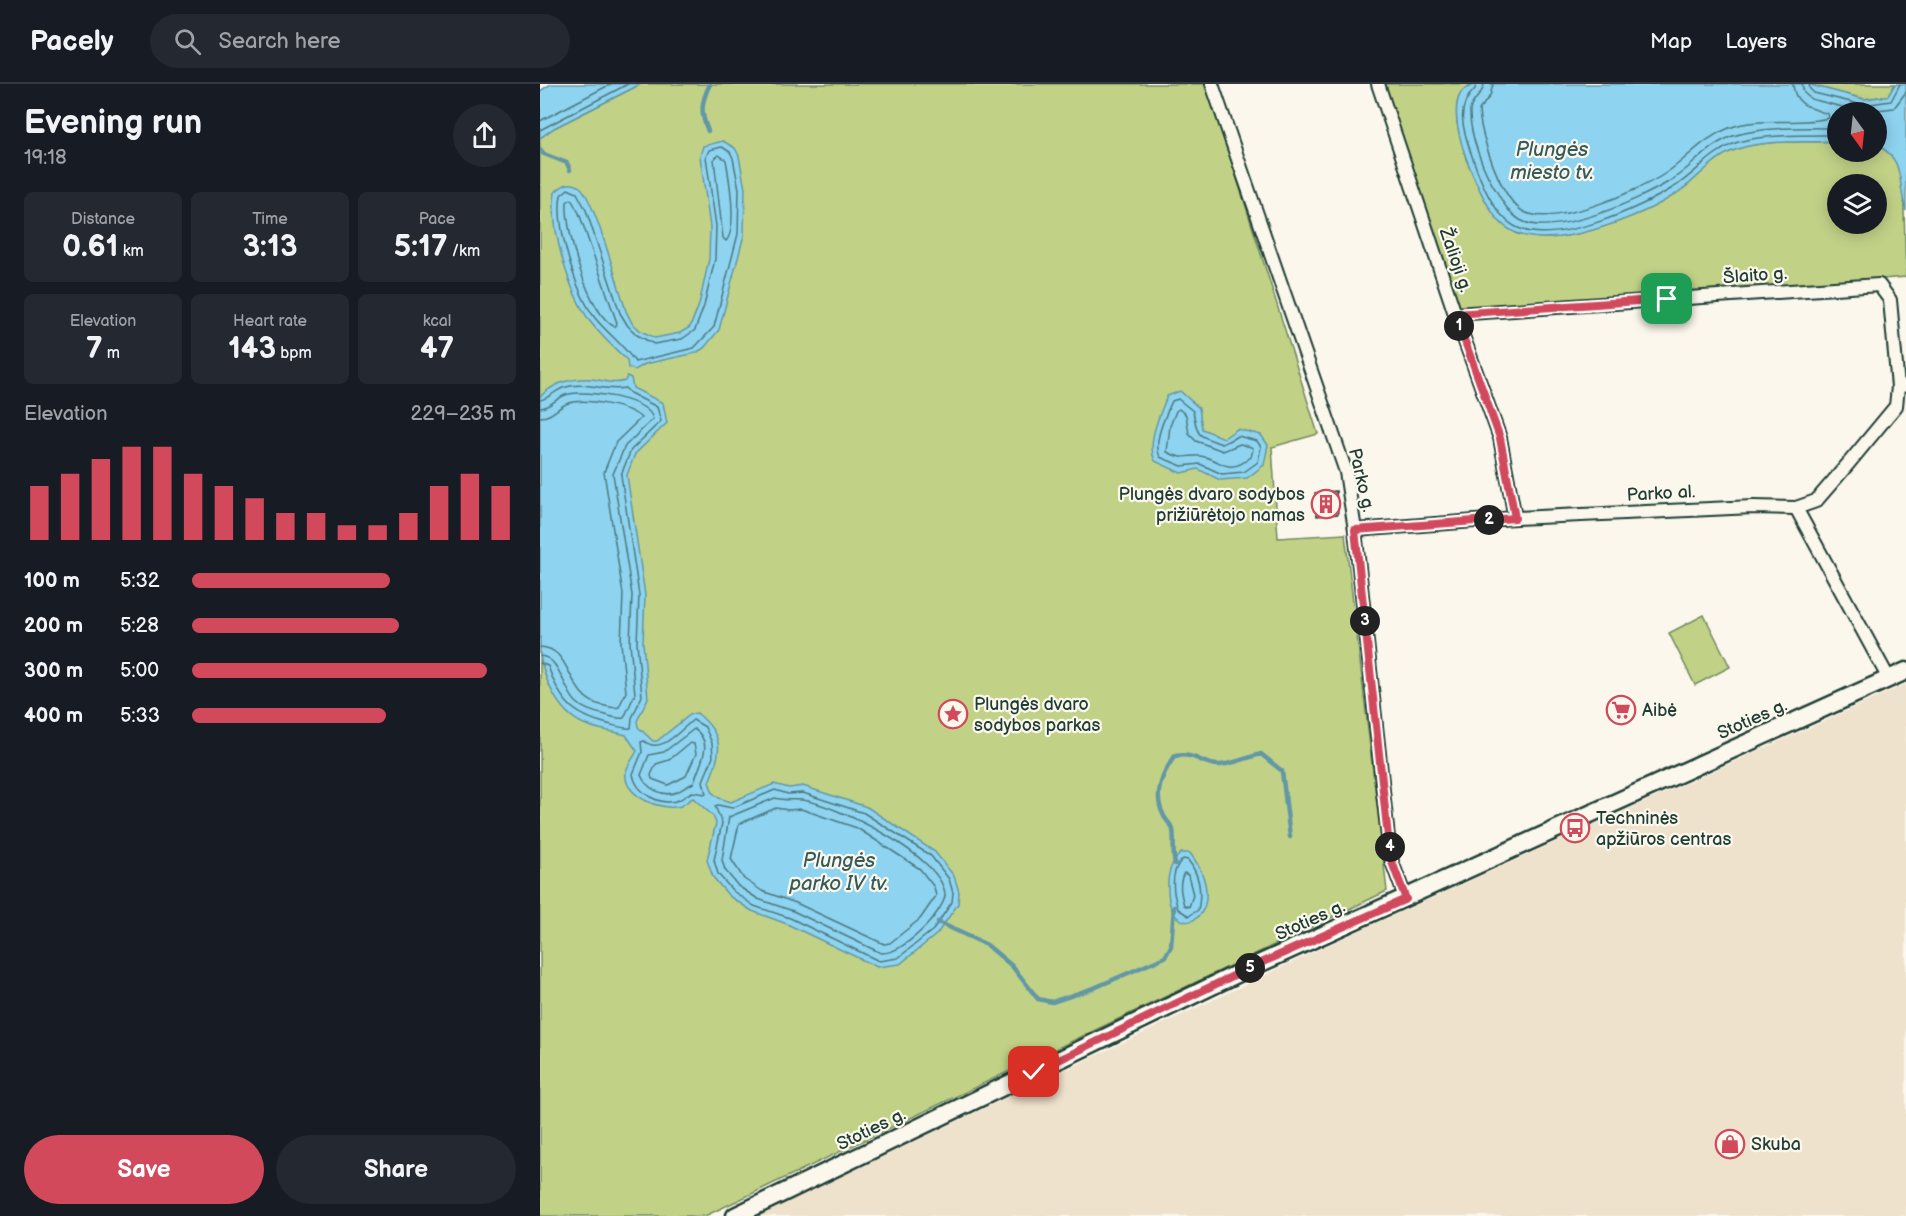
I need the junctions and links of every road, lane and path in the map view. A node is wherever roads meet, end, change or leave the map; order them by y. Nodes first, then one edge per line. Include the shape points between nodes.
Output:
1 (1212, 84) edge
2 (1378, 84) edge
3 (1455, 314) junction
4 (1902, 386) edge
5 (1796, 508) junction
6 (1515, 518) junction
7 (1355, 530) junction
8 (1906, 671) edge
9 (1889, 679) junction
10 (1406, 899) junction
11 (735, 1216) edge

1 - 7 street, Parko g. via 1346,472
2 - 3 street, Žalioji g.
3 - 4 street, Šlaito g. via 1879,285 1890,300
3 - 6 street, Žalioji g. via 1500,438
4 - 5 street, Parko al. via 1896,406 1816,501
5 - 6 street, Parko al.
5 - 9 street
6 - 7 street, Parko al.
7 - 10 street, Parko g. via 1388,837 1392,862
8 - 9 main road, Stoties g.
9 - 10 main road, Stoties g.
10 - 11 main road, Stoties g. via 1243,971

